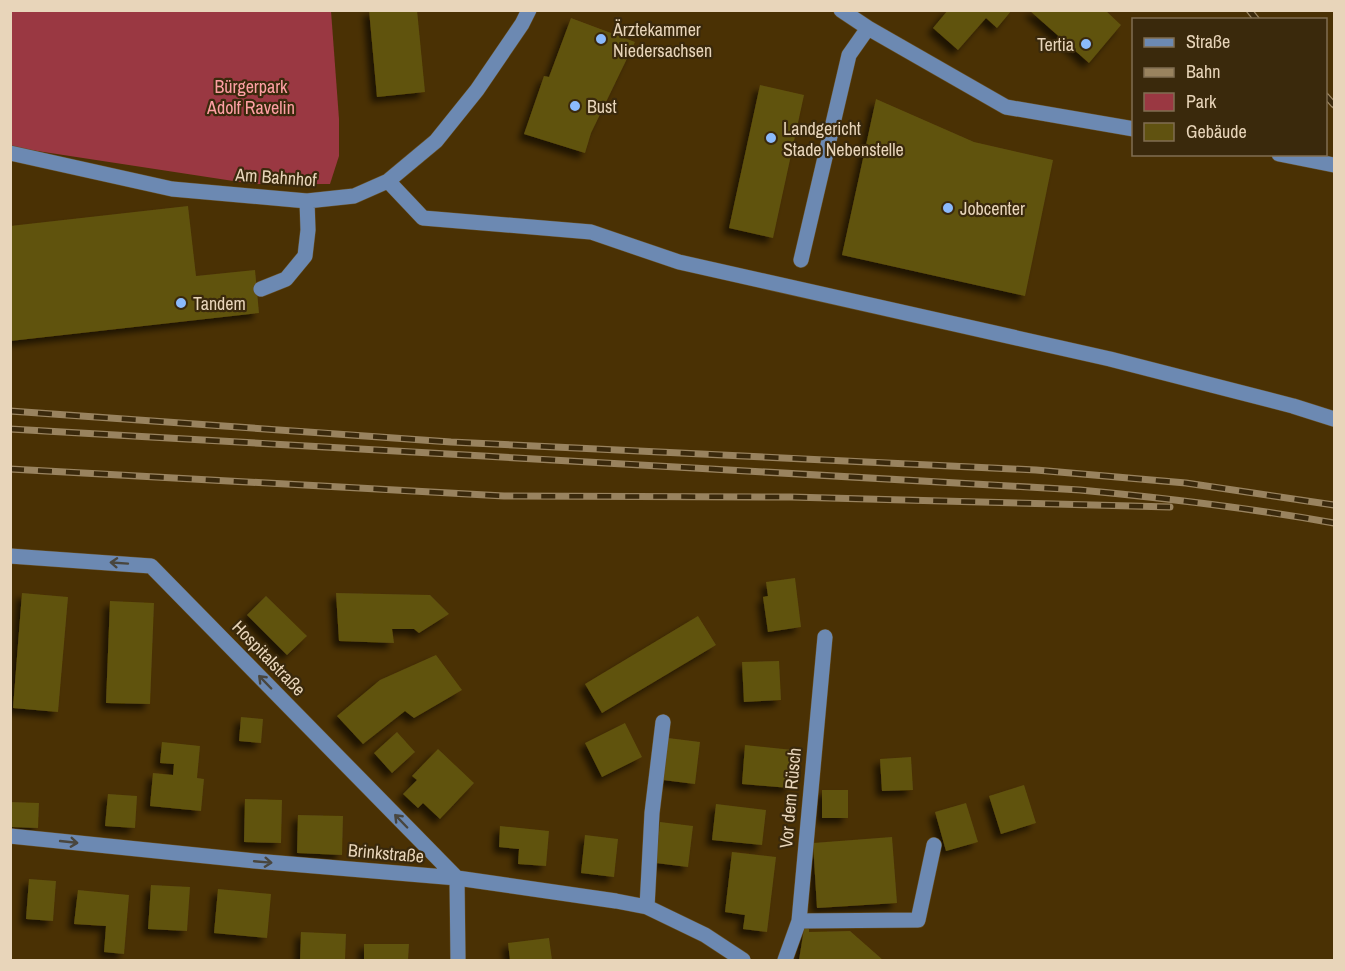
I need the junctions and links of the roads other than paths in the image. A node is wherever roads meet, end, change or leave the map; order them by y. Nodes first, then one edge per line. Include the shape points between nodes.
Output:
1 (529, 10) edge
2 (841, 10) edge
3 (868, 28) junction
4 (1132, 129) edge
5 (10, 153) edge
6 (1289, 156) edge
7 (1335, 165) edge
8 (388, 181) junction
9 (307, 201) junction
10 (801, 261) dead end
11 (261, 289) dead end
12 (1335, 419) edge
13 (10, 556) edge
14 (825, 637) dead end
15 (663, 722) dead end
16 (10, 836) edge
17 (934, 845) dead end
18 (457, 878) junction
19 (647, 907) junction
20 (799, 921) junction
21 (458, 960) edge
22 (743, 960) edge
23 (785, 960) edge

1 - 8 street, Am Bahnhof via 477,90 436,141
2 - 3 street
3 - 4 street via 1006,106
3 - 10 street via 849,55
5 - 9 street, Am Bahnhof via 172,189
6 - 7 street
8 - 9 street, Am Bahnhof via 354,196
8 - 12 street via 423,218 591,232 679,262 1110,359
9 - 11 street via 305,256 286,279
18 -> 13 street, Hospitalstraße via 152,566
14 - 20 street, Vor dem Rüsch
15 - 19 street via 652,813
16 -> 18 street, Brinkstraße
17 - 20 street via 918,920
18 - 19 street, Brinkstraße
18 - 21 street
19 - 22 street, Brinkstraße via 705,935
20 - 23 street, Vor dem Rüsch

